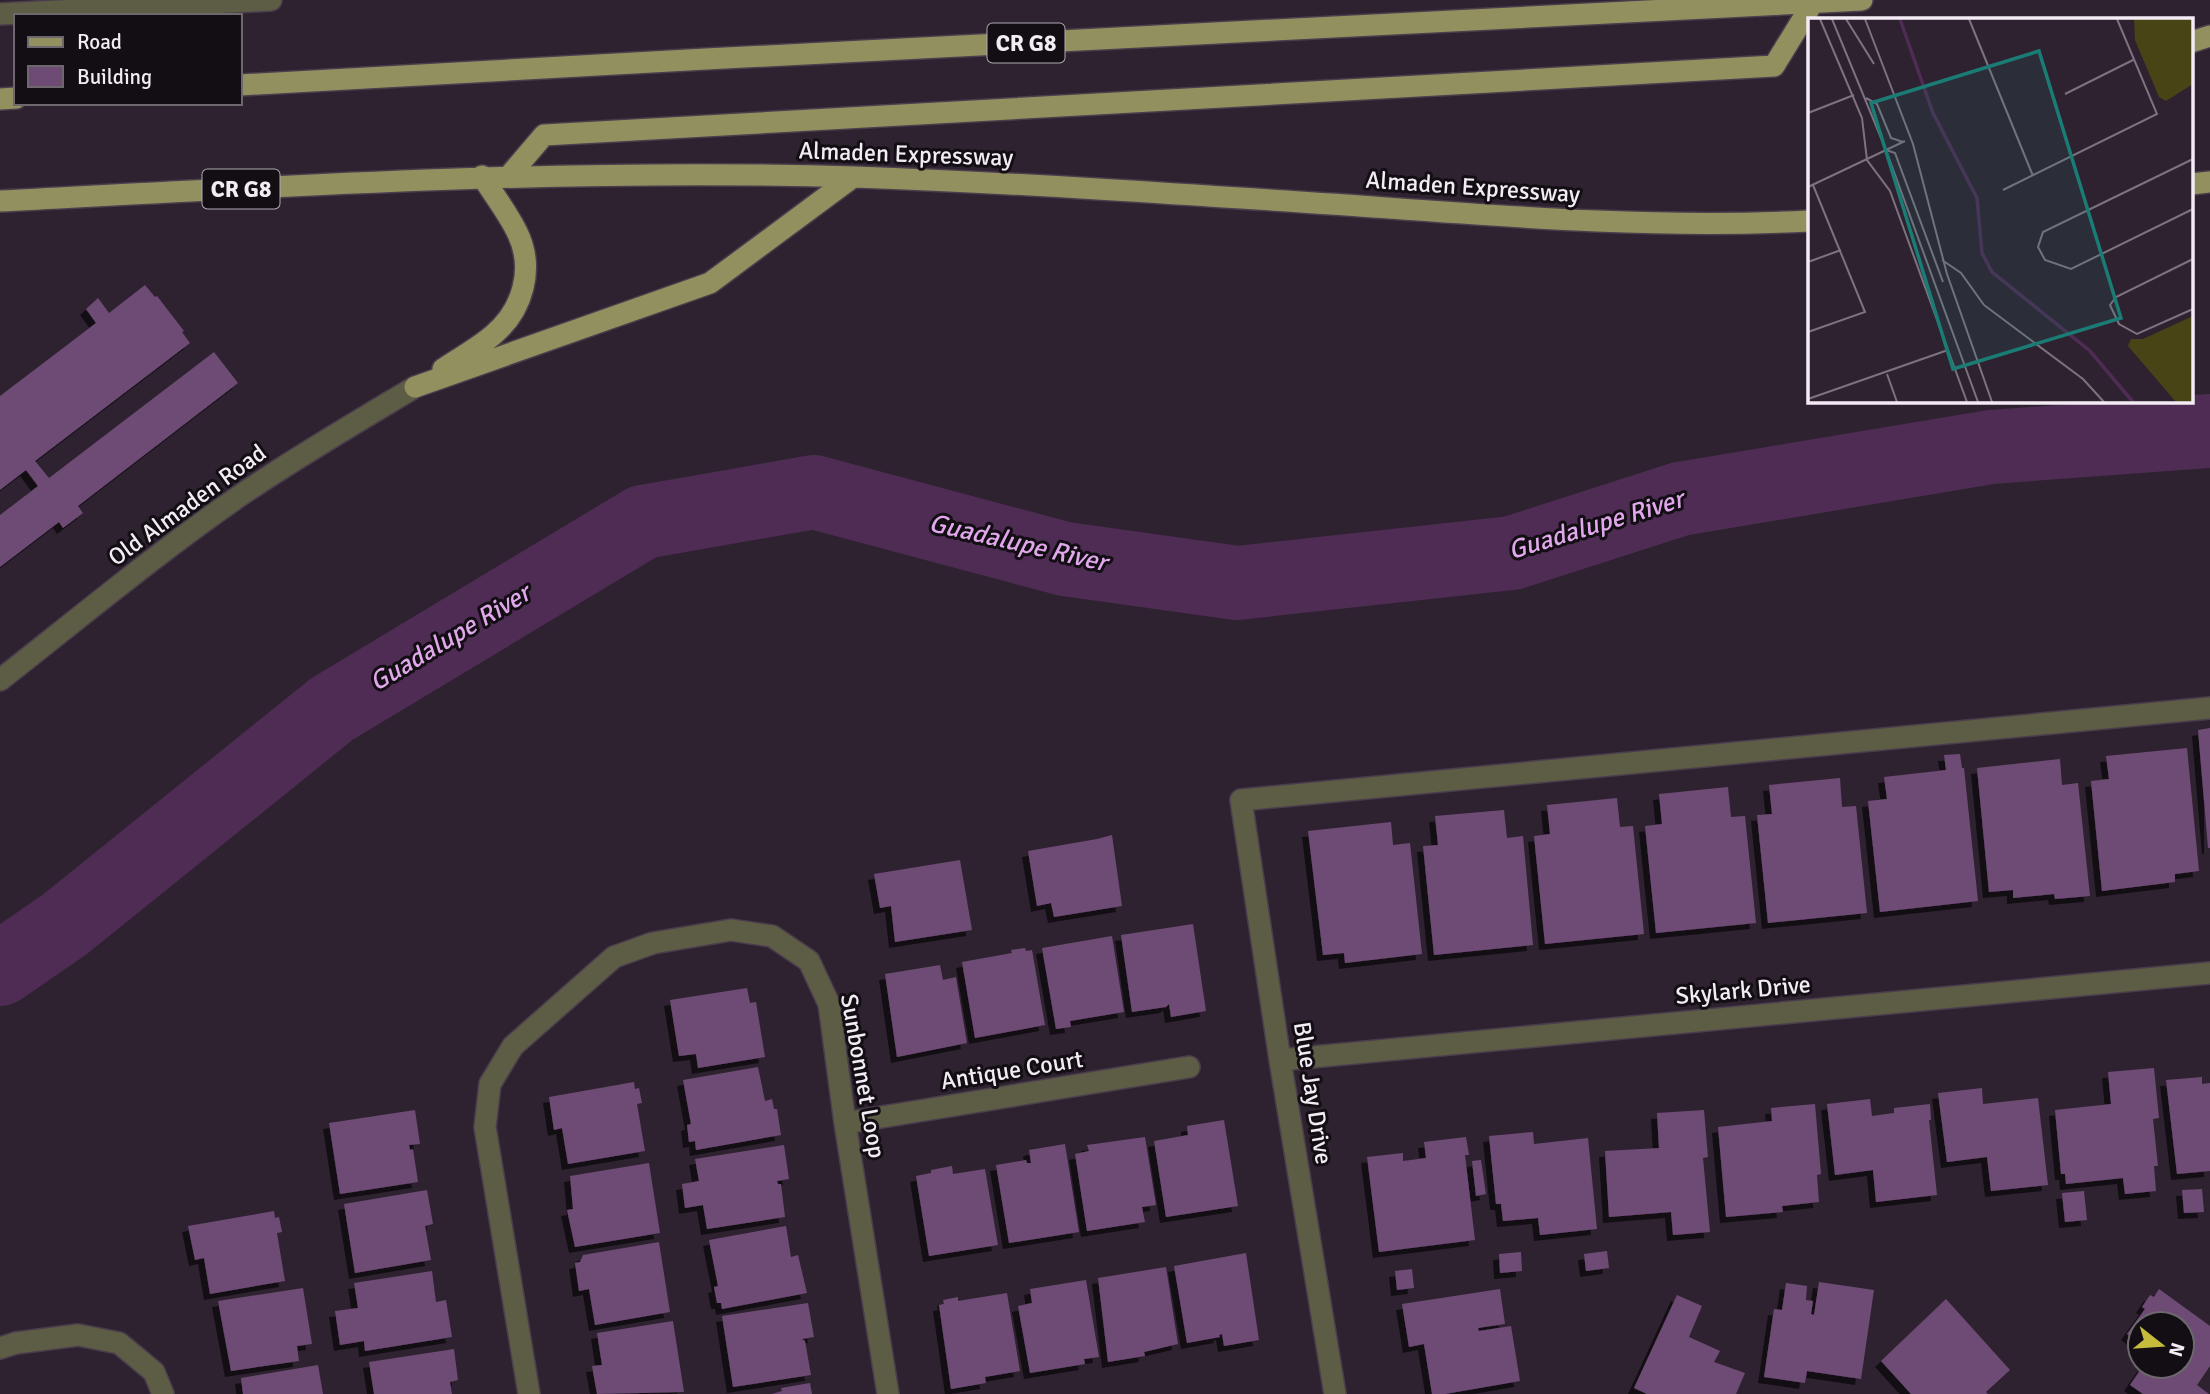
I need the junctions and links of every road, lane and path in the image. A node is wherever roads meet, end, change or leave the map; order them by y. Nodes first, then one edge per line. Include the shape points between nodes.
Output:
1 (271, 0) edge
2 (1862, 0) edge
3 (153, 3) edge
4 (1812, 8) edge
5 (0, 14) edge
6 (2210, 37) edge
7 (2192, 42) edge
8 (242, 85) edge
9 (482, 176) junction
10 (509, 176) junction
11 (853, 177) junction
12 (2210, 182) edge
13 (2192, 184) edge
14 (0, 201) edge
15 (1808, 221) edge
16 (415, 387) junction
17 (0, 680) edge
18 (2210, 708) edge
19 (2210, 973) edge
20 (1280, 1060) junction
21 (1189, 1067) dead end
22 (845, 1124) junction
23 (0, 1348) edge
24 (163, 1394) edge
25 (529, 1394) edge
26 (888, 1394) edge
27 (1335, 1394) edge

1 - 3 street
2 - 4 main road, CR G8
3 - 5 street
4 - 8 main road, CR G8
4 - 10 main road via 1774,66 544,135
6 - 7 main road
9 - 10 main road, Almaden Expressway / CR G8
9 - 14 main road, Almaden Expressway / CR G8
9 - 16 main road via 517,231 524,251 522,295 512,316 493,335
10 - 11 main road, Almaden Expressway / CR G8
11 - 15 main road, Almaden Expressway / CR G8 via 1542,220
11 - 16 main road via 710,283
12 - 13 main road
16 - 17 street, Old Almaden Road via 237,498
18 - 20 street, Blue Jay Drive via 1241,800
19 - 20 street, Skylark Drive
20 - 27 street, Blue Jay Drive
21 - 22 street, Antique Court
22 - 25 street, Sunbonnet Loop via 829,1004 809,961 772,936 731,930 653,943 614,957 513,1046 490,1084 485,1127
22 - 26 street, Sunbonnet Loop
23 - 24 street via 78,1335 119,1343 154,1372

